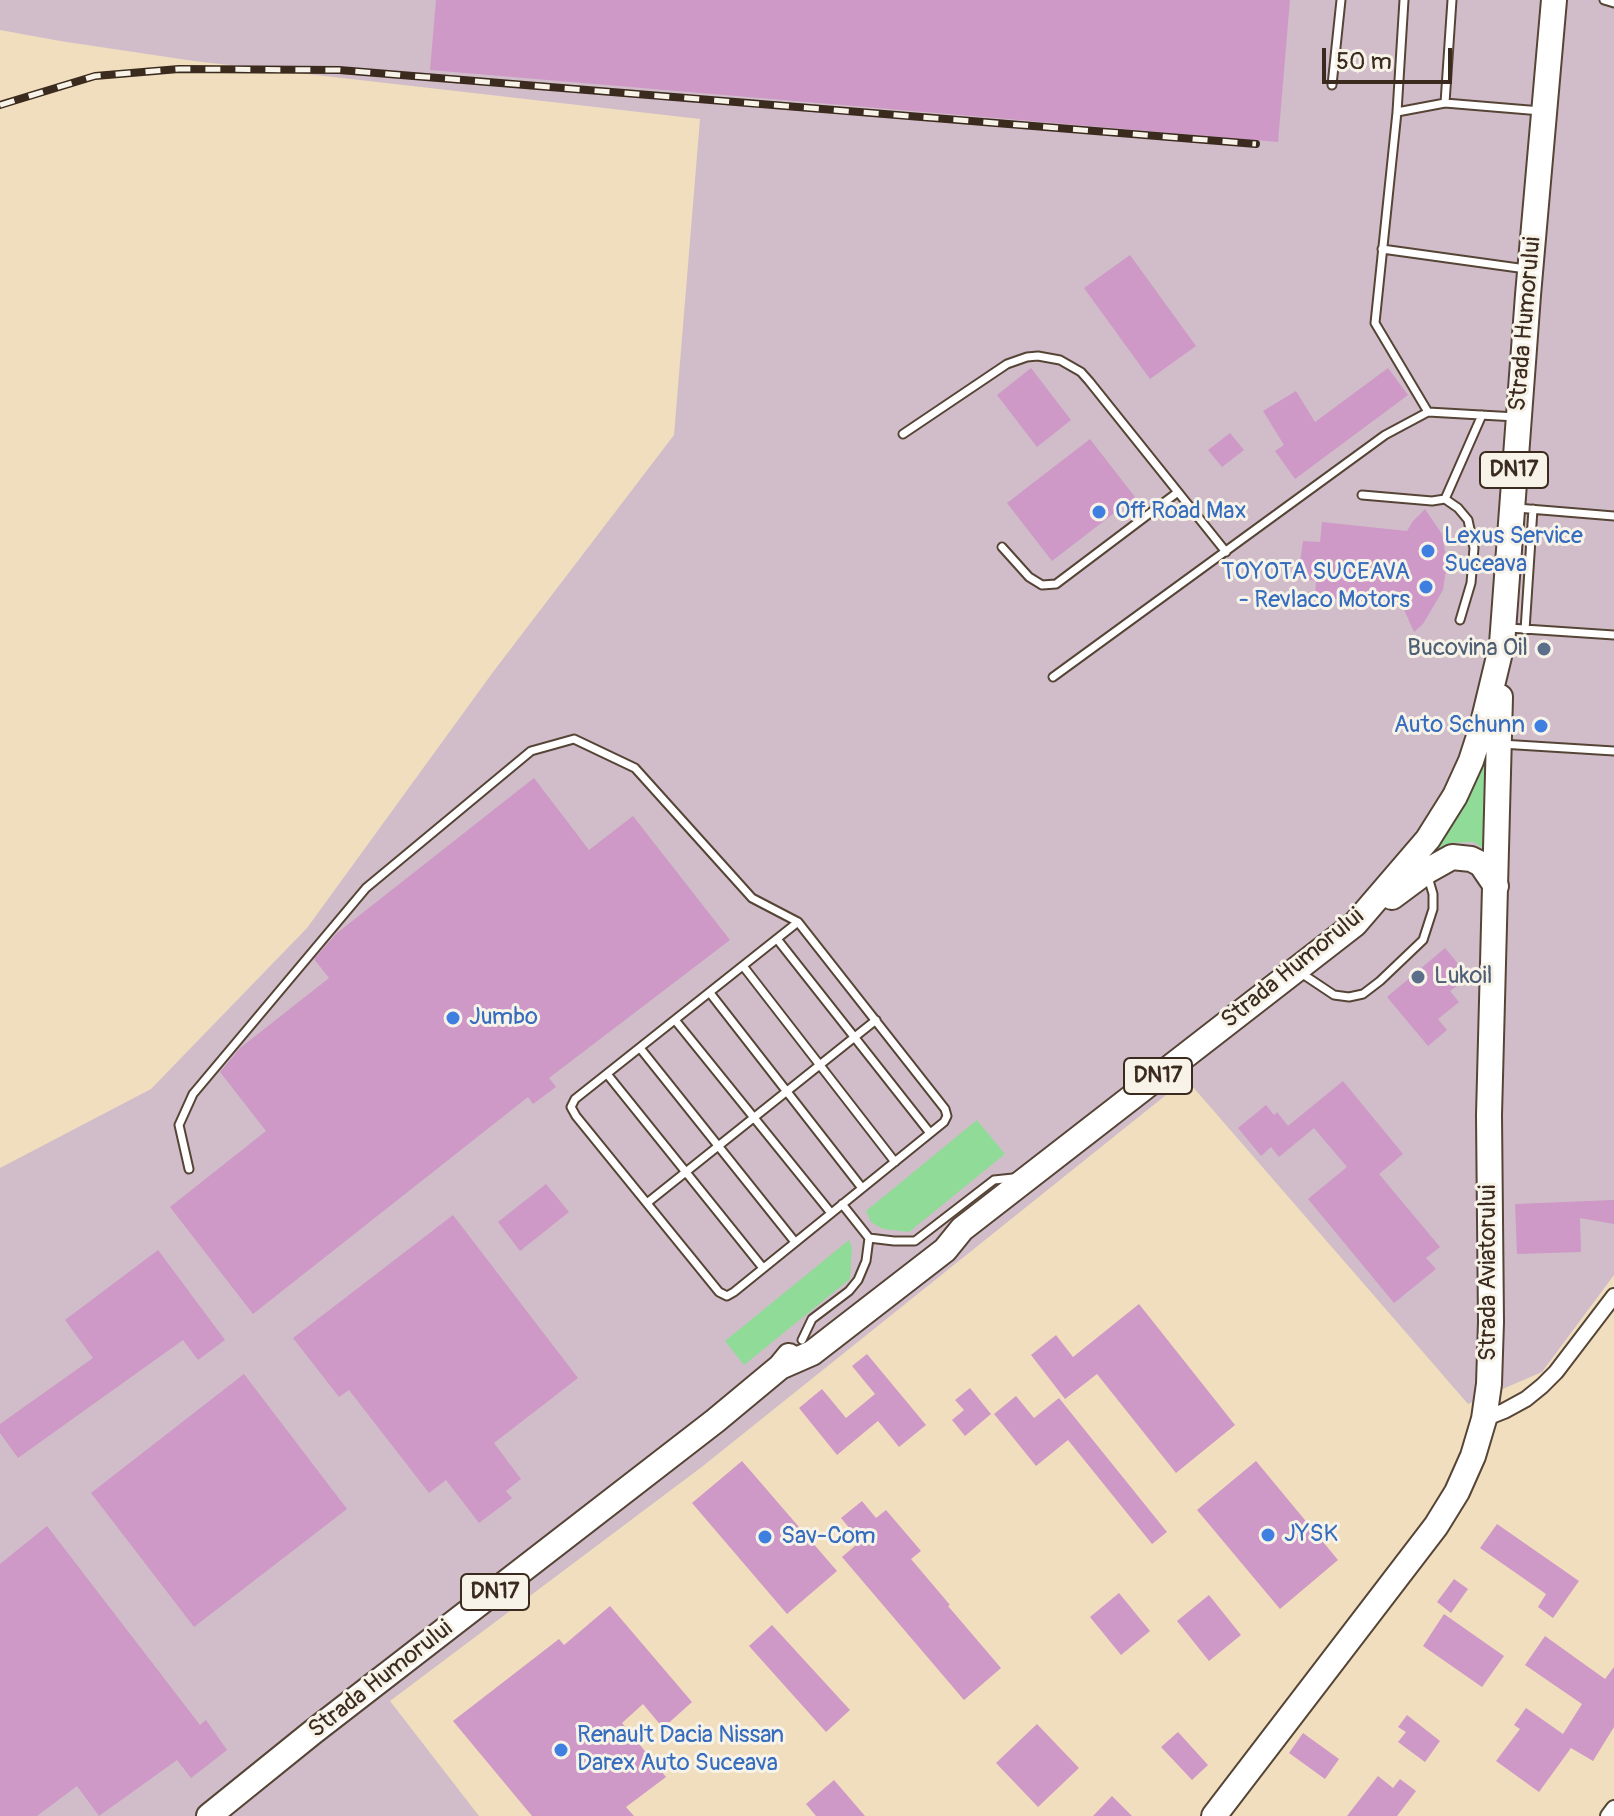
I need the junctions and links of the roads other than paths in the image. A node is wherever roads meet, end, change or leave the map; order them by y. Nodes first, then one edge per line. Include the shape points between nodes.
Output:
1 (1341, 0) edge
2 (1404, 0) edge
3 (1452, 0) edge
4 (1554, 0) edge
5 (1604, 0) edge
6 (1614, 3) edge
7 (1332, 85) dead end
8 (1445, 103) junction
9 (1544, 111) junction
10 (1397, 112) junction
11 (1382, 249) junction
12 (1530, 270) junction
13 (1428, 412) junction
14 (1482, 415) junction
15 (1519, 417) junction
16 (903, 434) dead end
17 (1178, 492) junction
18 (1362, 495) dead end
19 (1445, 499) junction
20 (1522, 508) junction
21 (1614, 516) edge
22 (1002, 547) dead end
23 (1226, 552) junction
24 (1460, 620) dead end
25 (1510, 634) junction
26 (1614, 635) edge
27 (1053, 677) dead end
28 (1499, 744) junction
29 (1614, 751) edge
30 (1427, 871) junction
31 (1496, 886) junction
32 (798, 922) junction
33 (1355, 924) junction
34 (777, 939) junction
35 (743, 966) junction
36 (1295, 969) junction
37 (710, 993) junction
38 (675, 1020) junction
39 (876, 1020) junction
40 (854, 1038) junction
41 (640, 1048) junction
42 (820, 1065) junction
43 (607, 1074) junction
44 (786, 1091) junction
45 (754, 1117) junction
46 (930, 1133) junction
47 (719, 1145) junction
48 (895, 1162) junction
49 (189, 1169) dead end
50 (685, 1172) junction
51 (1031, 1175) junction
52 (862, 1188) junction
53 (647, 1203) junction
54 (842, 1204) junction
55 (831, 1213) junction
56 (962, 1229) junction
57 (869, 1238) junction
58 (795, 1242) junction
59 (763, 1268) junction
60 (1611, 1305) edge
61 (802, 1340) junction
62 (780, 1367) junction
63 (1484, 1419) junction
64 (1614, 1808) edge
65 (209, 1816) edge
66 (1214, 1816) edge
67 (1608, 1816) edge

1 - 7 lane
2 - 10 lane
3 - 8 lane
4 - 9 main road, Strada Humorului / DN17
5 - 6 lane
8 - 9 lane
8 - 10 lane
9 - 12 main road, Strada Humorului / DN17
10 - 11 lane
11 - 12 lane
11 - 13 lane via 1375,323
12 - 15 main road, Strada Humorului / DN17
13 - 14 lane
13 - 23 lane via 1385,435
14 - 15 lane
14 - 19 lane
15 - 20 main road, Strada Humorului / DN17
16 - 17 lane via 1007,364 1048,357 1081,372
17 - 22 lane via 1056,584 1042,585 1029,577
17 - 23 lane
18 - 19 lane
19 - 24 lane via 1468,520 1474,548
20 - 21 lane
20 - 25 main road, Strada Humorului / DN17
23 - 27 lane
25 - 26 lane
25 - 28 main road, Strada Aviatorului
25 - 33 main road, Strada Humorului / DN17 via 1455,796 1428,839
28 - 29 lane
28 - 31 main road, Strada Aviatorului
30 - 31 main road via 1462,857 1481,864
30 - 33 main road
30 - 36 lane via 1433,909 1423,940 1363,994 1334,995
31 - 63 main road, Strada Aviatorului via 1489,1115 1491,1322
32 - 34 lane
32 - 39 lane
32 - 49 lane via 752,898 635,768 574,739 531,751 366,888 193,1094 179,1125
33 - 36 main road, Strada Humorului / DN17
34 - 35 lane
34 - 40 lane
35 - 37 lane
35 - 42 lane
36 - 51 main road, Strada Humorului / DN17
37 - 38 lane
37 - 44 lane
38 - 41 lane
38 - 45 lane
39 - 40 lane
39 - 46 lane via 945,1109 944,1122
40 - 42 lane
40 - 46 lane
41 - 43 lane
41 - 47 lane
42 - 44 lane
42 - 48 lane
43 - 50 lane
43 - 53 lane via 571,1107
44 - 45 lane
44 - 52 lane
45 - 47 lane
45 - 55 lane
46 - 48 lane
47 - 50 lane
47 - 58 lane
48 - 52 lane
50 - 53 lane
50 - 59 lane
51 - 56 main road, Strada Humorului / DN17
51 - 57 lane via 994,1180 915,1241
52 - 54 lane
53 - 59 lane via 719,1292 727,1296
54 - 55 lane
54 - 57 lane
55 - 58 lane
56 - 61 main road, Strada Humorului / DN17 via 931,1241
56 - 62 main road, Strada Humorului / DN17 via 945,1250 812,1353
57 - 61 lane via 858,1280 812,1319
58 - 59 lane
60 - 63 street via 1542,1386
61 - 62 main road, Strada Humorului / DN17
62 - 65 main road, Strada Humorului / DN17
63 - 66 main road, Strada Aviatorului via 1457,1492 1436,1526
64 - 67 street

